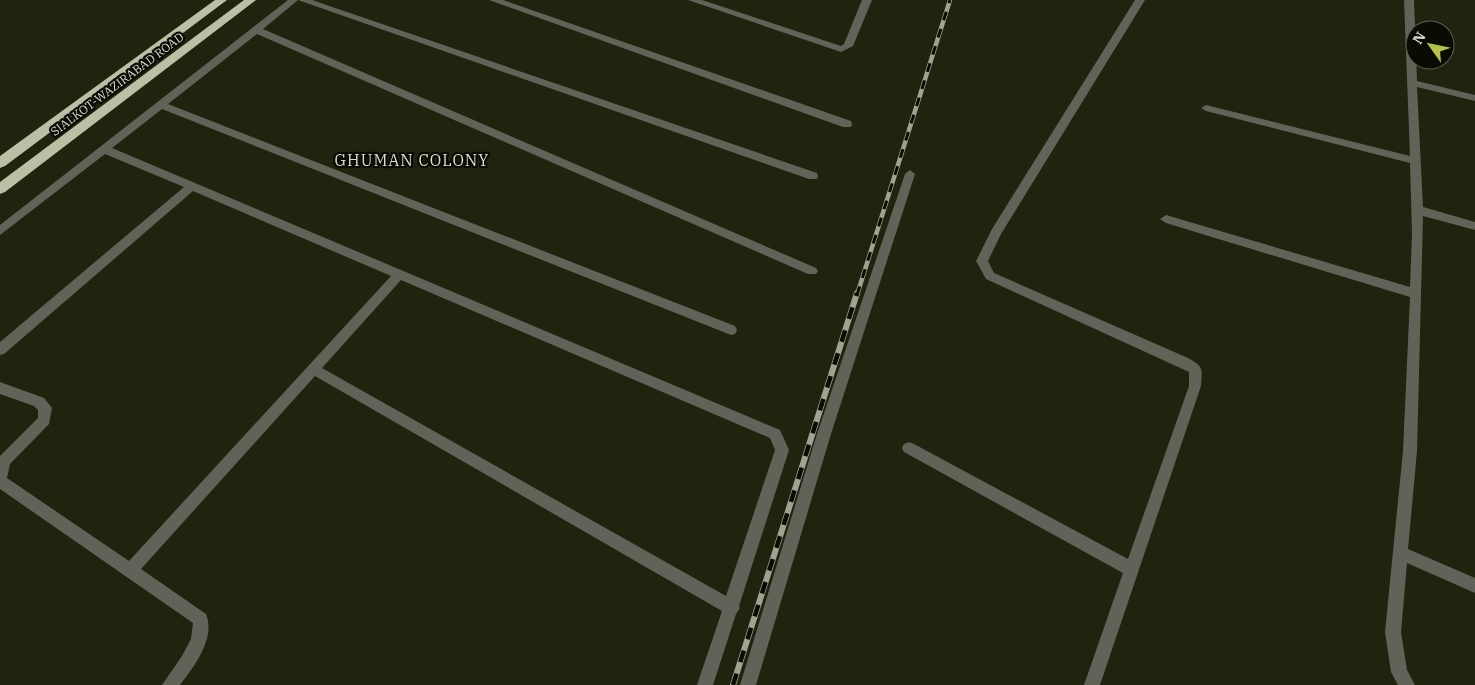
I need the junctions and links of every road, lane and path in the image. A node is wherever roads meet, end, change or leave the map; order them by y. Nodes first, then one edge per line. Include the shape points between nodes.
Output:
1 (222, 0) edge
2 (252, 0) edge
3 (294, 0) edge
4 (303, 0) edge
5 (494, 0) edge
6 (694, 0) edge
7 (867, 0) edge
8 (1140, 0) edge
9 (1410, 0) edge
10 (256, 30) junction
11 (1413, 83) junction
12 (1475, 98) edge
13 (161, 104) junction
14 (1206, 108) dead end
15 (847, 124) dead end
16 (104, 149) junction
17 (1416, 161) junction
18 (0, 163) edge
19 (910, 174) dead end
20 (813, 176) dead end
21 (190, 187) junction
22 (0, 189) edge
23 (1417, 210) junction
24 (1166, 219) dead end
25 (1475, 226) edge
26 (0, 231) edge
27 (812, 271) dead end
28 (399, 275) junction
29 (1416, 294) junction
30 (731, 330) dead end
31 (0, 350) edge
32 (313, 369) junction
33 (0, 388) edge
34 (909, 448) dead end
35 (0, 481) edge
36 (1400, 552) junction
37 (130, 570) junction
38 (1133, 570) junction
39 (1475, 586) edge
40 (732, 608) junction
41 (170, 685) edge
42 (706, 685) edge
43 (748, 685) edge
44 (1092, 685) edge
45 (1407, 685) edge

1 - 18 highway, SIALKOT-WAZIRABAD ROAD
2 - 22 highway, SIALKOT-WAZIRABAD ROAD
3 - 10 street
4 - 20 street
5 - 15 street
6 - 7 street via 841,49 848,46
8 - 38 street via 996,232 982,262 990,276 1196,369 1195,386
9 - 11 street
10 - 13 street
10 - 27 street
11 - 12 street
11 - 17 street
13 - 16 street
13 - 30 street
14 - 17 street
16 - 21 street
16 - 26 street
17 - 23 street
19 - 43 street via 824,434
21 - 28 street
21 - 31 street
23 - 25 street
23 - 29 street
24 - 29 street
28 - 32 street
28 - 40 street via 775,434 782,450
29 - 36 street via 1410,451
32 - 37 street
32 - 40 street
33 - 35 street via 39,402 45,408 44,420 5,460
34 - 38 street
35 - 37 street
36 - 39 street
36 - 45 street via 1393,632 1399,672
37 - 41 street via 201,619 199,640 188,662
38 - 44 street
40 - 42 street

